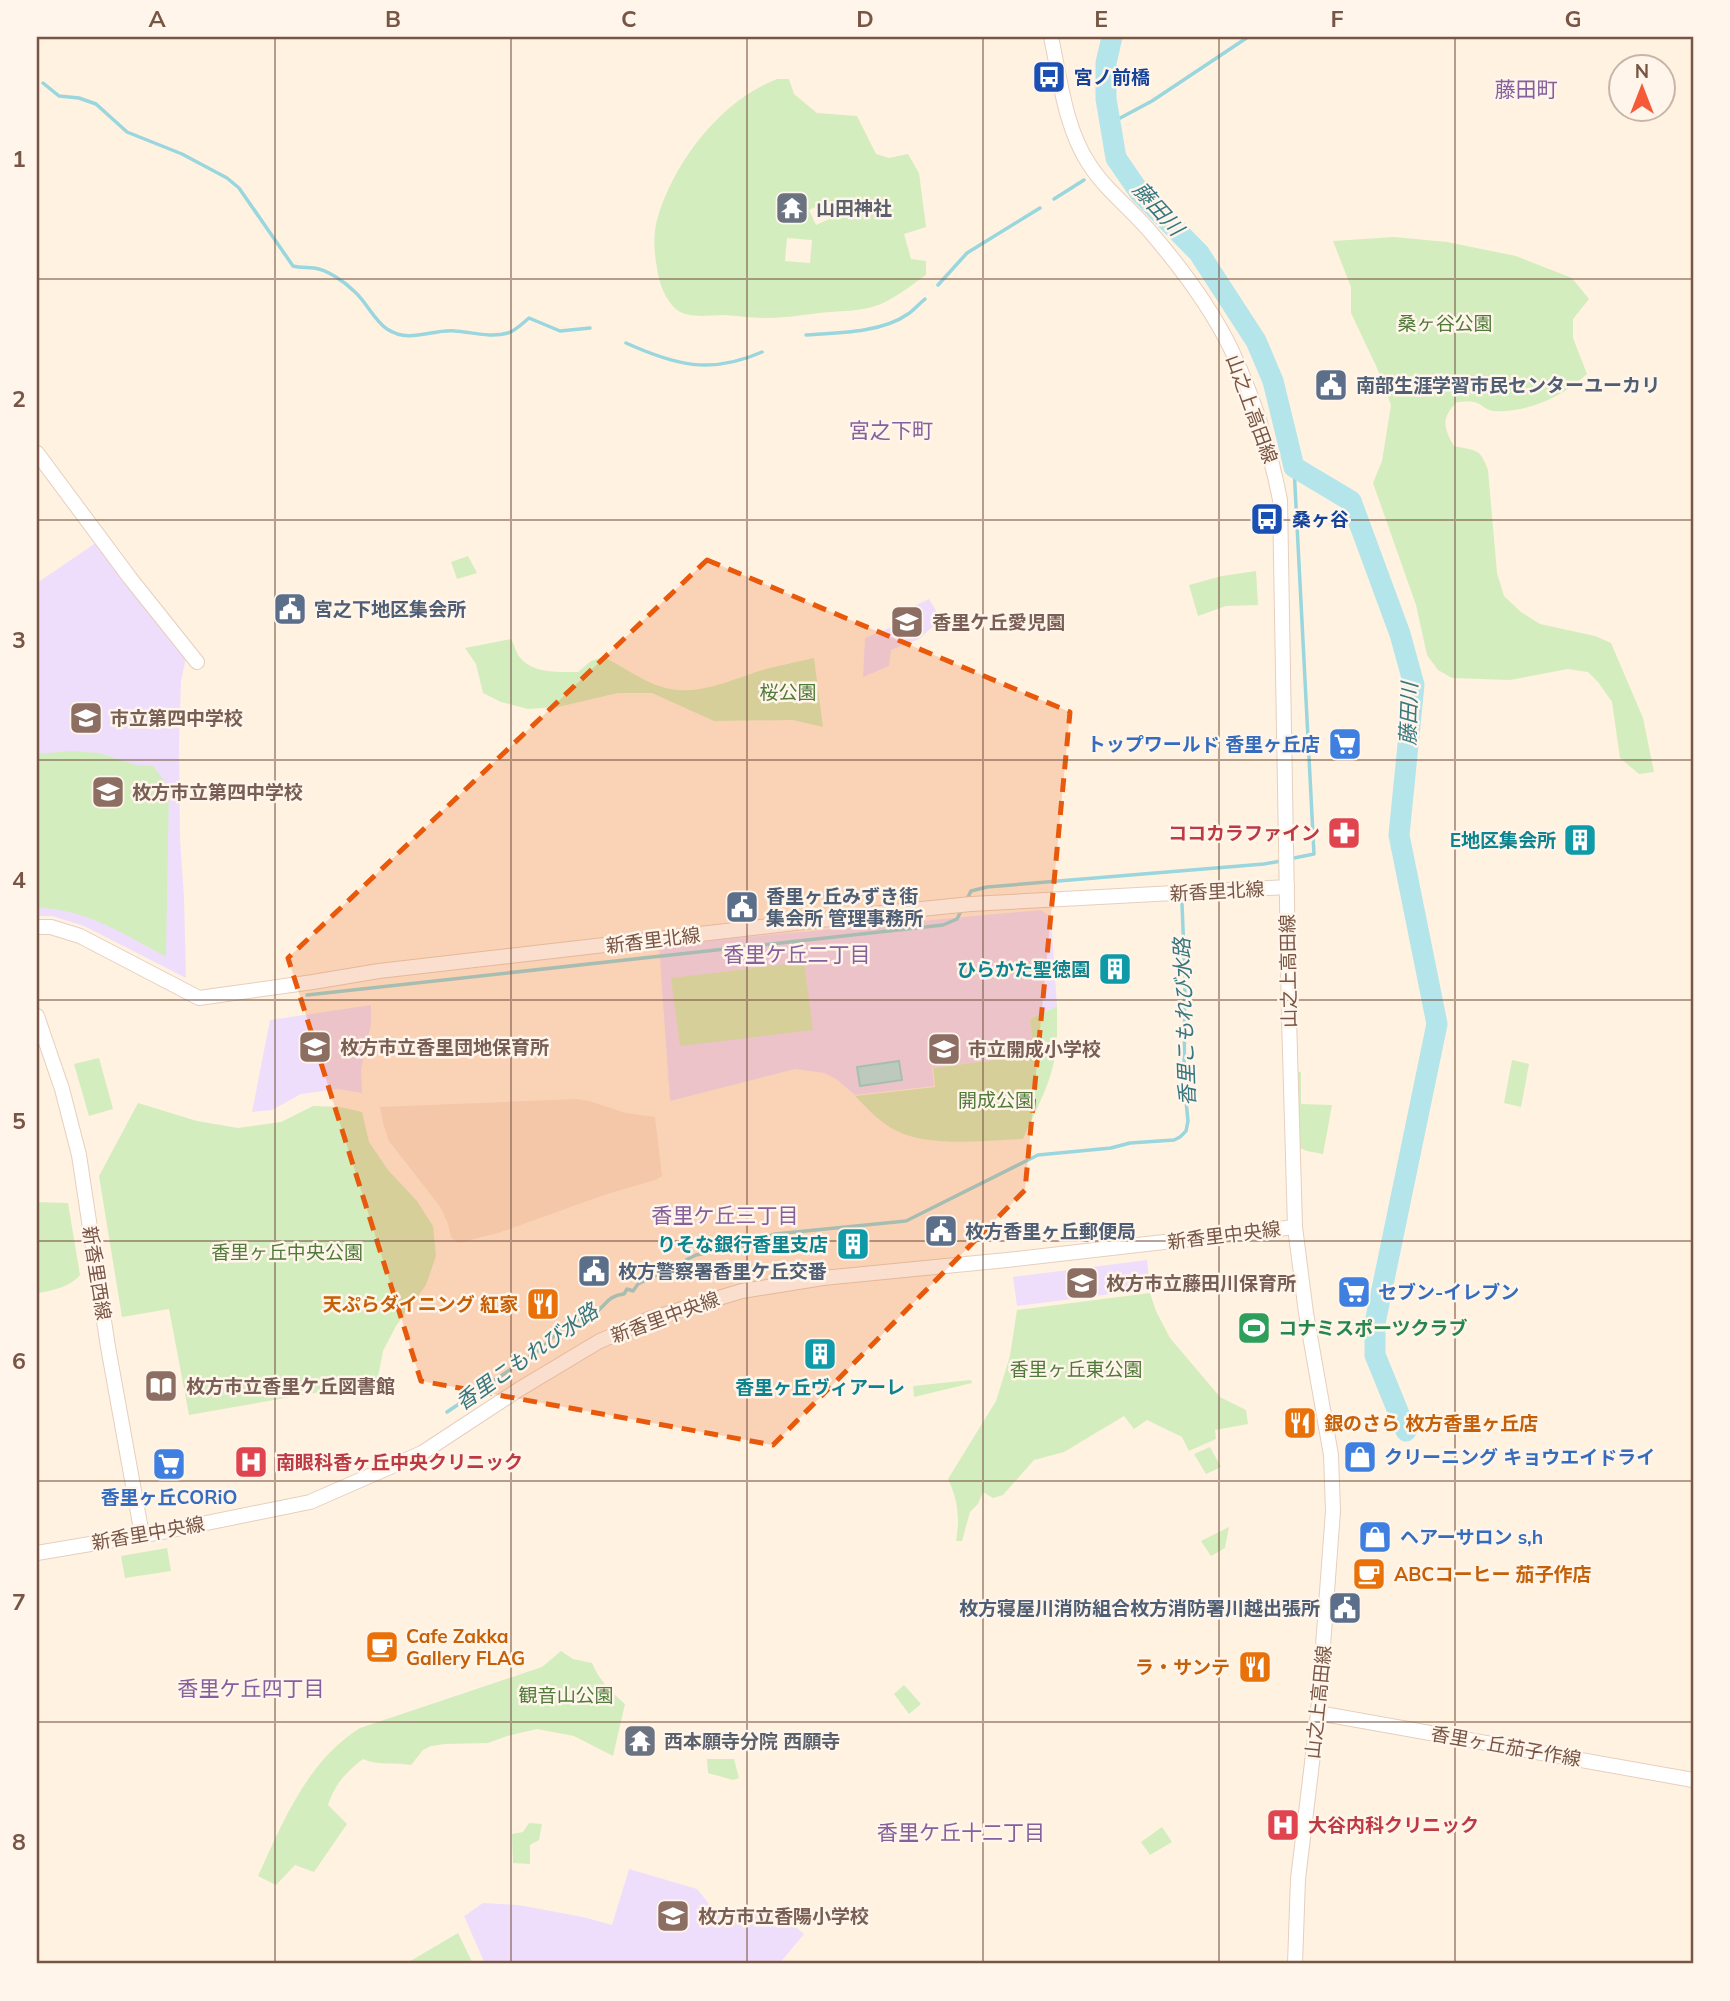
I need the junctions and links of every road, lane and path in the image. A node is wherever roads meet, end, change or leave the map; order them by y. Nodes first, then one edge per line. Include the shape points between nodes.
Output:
1 (1051, 37) edge
2 (37, 453) edge
3 (197, 662) dead end
4 (1287, 887) junction
5 (37, 927) edge
6 (37, 1016) edge
7 (1295, 1227) junction
8 (142, 1535) junction
9 (37, 1553) edge
10 (1318, 1713) junction
11 (1693, 1780) edge
12 (1296, 1964) edge

1 - 4 street, 山之上高田線 via 1072,132 1088,163 1152,233 1212,316 1231,349 1273,468 1280,500
2 - 3 street
4 - 5 street, 新香里北線 via 971,904 379,971 199,998 80,936
4 - 7 street, 山之上高田線
6 - 8 street, 新香里西線 via 79,1155
7 - 8 street, 新香里中央線 via 823,1278 705,1301 598,1342 422,1453 310,1502
7 - 10 street, 山之上高田線 via 1331,1455 1333,1511
8 - 9 street, 新香里中央線
10 - 11 street, 香里ヶ丘茄子作線
10 - 12 street, 山之上高田線 via 1298,1879

